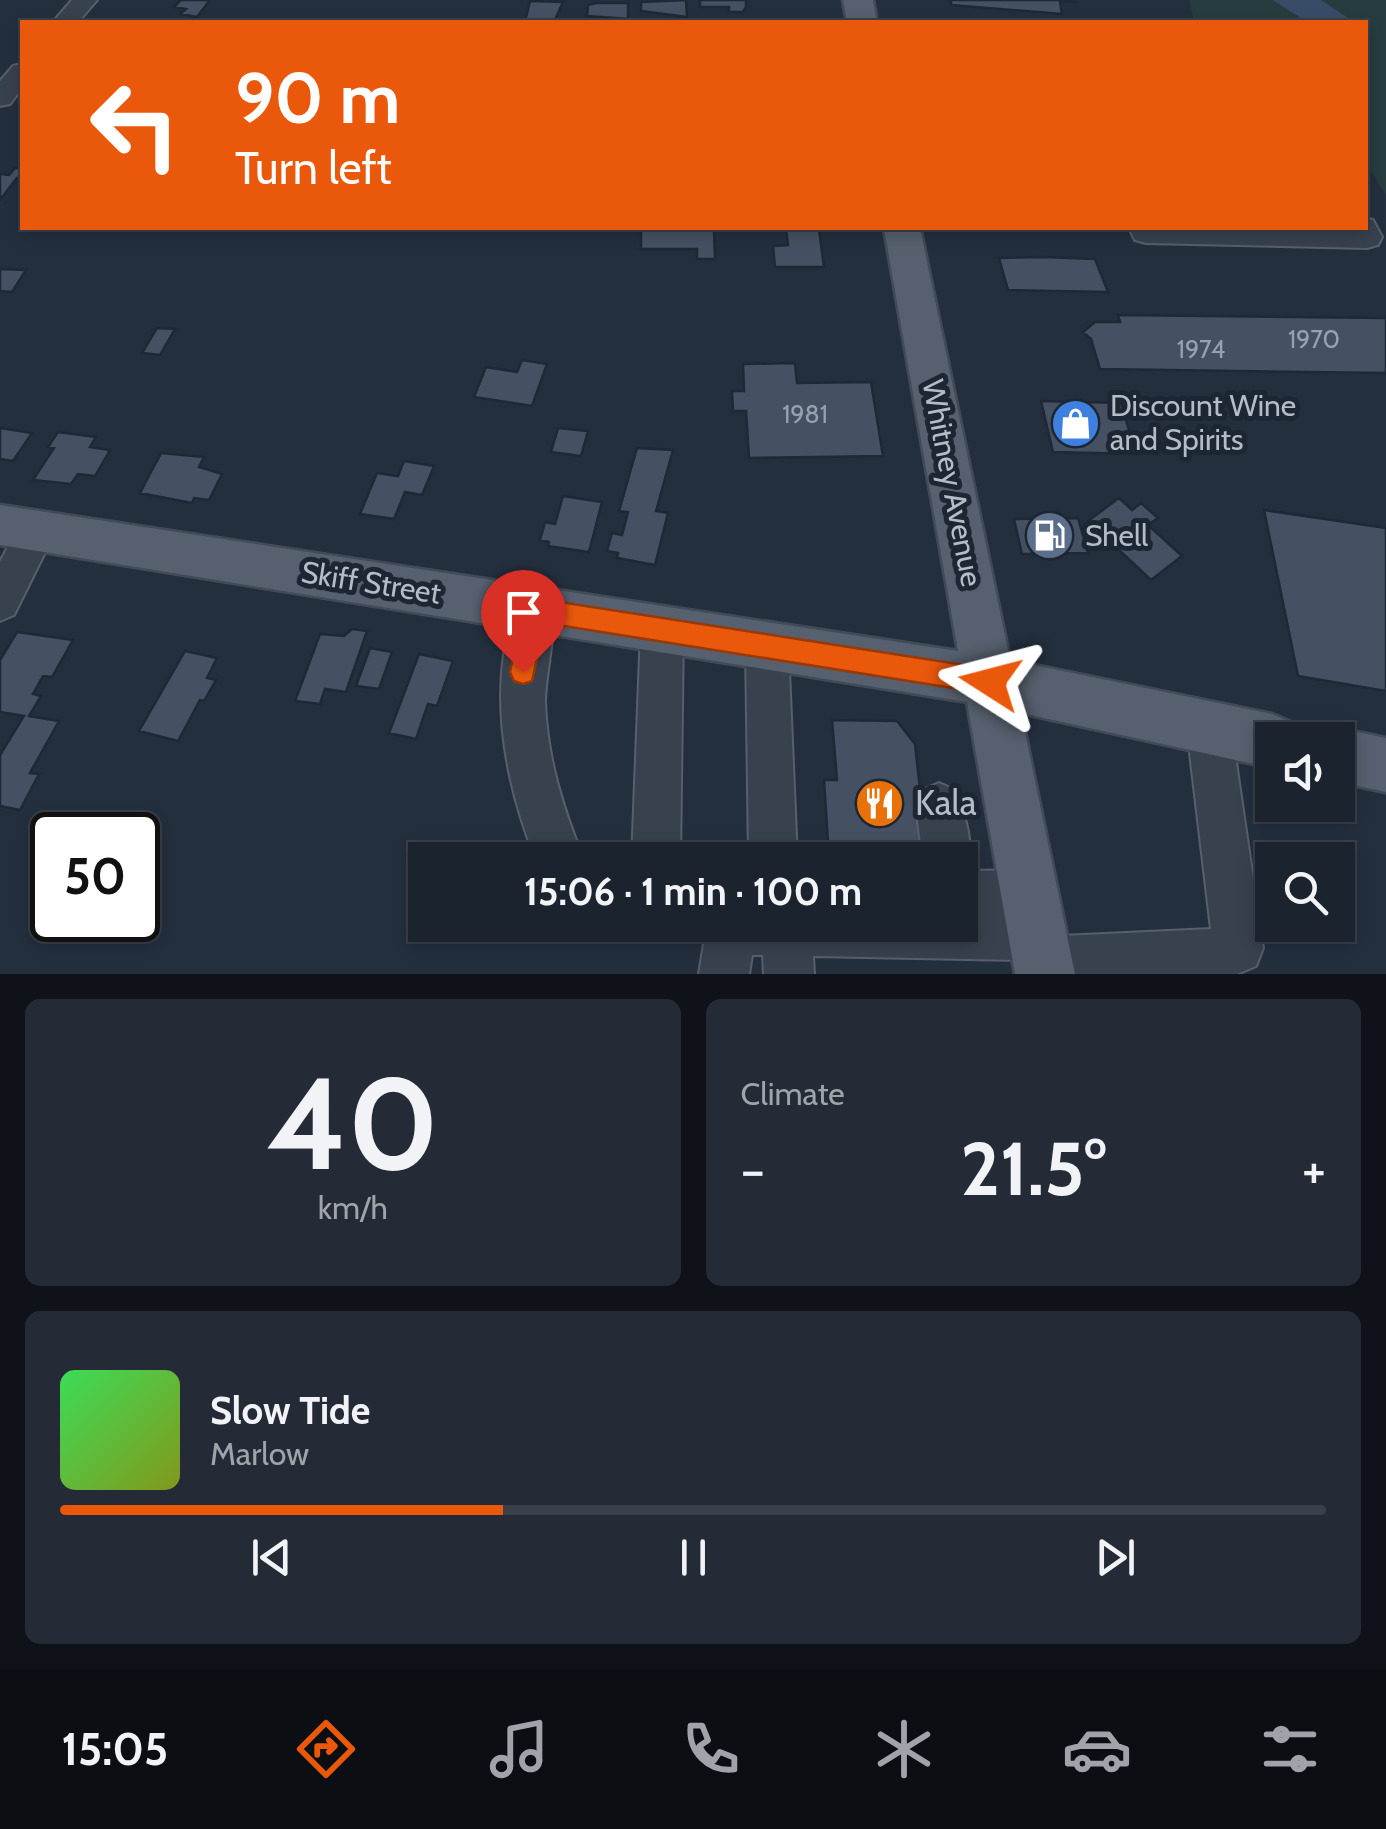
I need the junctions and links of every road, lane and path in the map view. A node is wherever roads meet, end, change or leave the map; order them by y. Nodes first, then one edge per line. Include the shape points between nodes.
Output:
1 (85, 0) edge
2 (68, 20) edge
3 (20, 74) edge
4 (0, 98) edge
5 (902, 230) edge
6 (1363, 230) edge
7 (1146, 232) dead end
8 (18, 528) edge
9 (0, 602) edge
10 (534, 610) junction
11 (662, 630) junction
12 (767, 646) junction
13 (990, 682) junction
14 (1208, 728) junction
15 (1255, 738) edge
16 (1355, 759) edge
17 (1386, 765) edge
18 (939, 806) dead end
19 (551, 842) edge
20 (656, 842) edge
21 (773, 842) edge
22 (944, 842) edge
23 (978, 906) edge
24 (1038, 941) edge
25 (788, 952) edge
26 (1163, 966) edge
27 (724, 974) edge

1 - 2 street
3 - 4 street
5 - 13 main road, Whitney Avenue
6 - 7 street via 1367,236
8 - 9 street
8 - 10 main road, Skiff Street
10 - 11 main road, Skiff Street
10 - 19 street via 523,672 526,737
11 - 12 main road, Skiff Street
11 - 20 street
12 - 13 main road, Skiff Street
12 - 21 street
13 - 14 main road, Skiff Street
13 - 24 main road, Whitney Avenue
14 - 15 main road, Skiff Street
14 - 26 street via 1238,948
16 - 17 main road
18 - 22 street
23 - 24 street
24 - 25 street
24 - 26 street
25 - 27 street via 730,930

